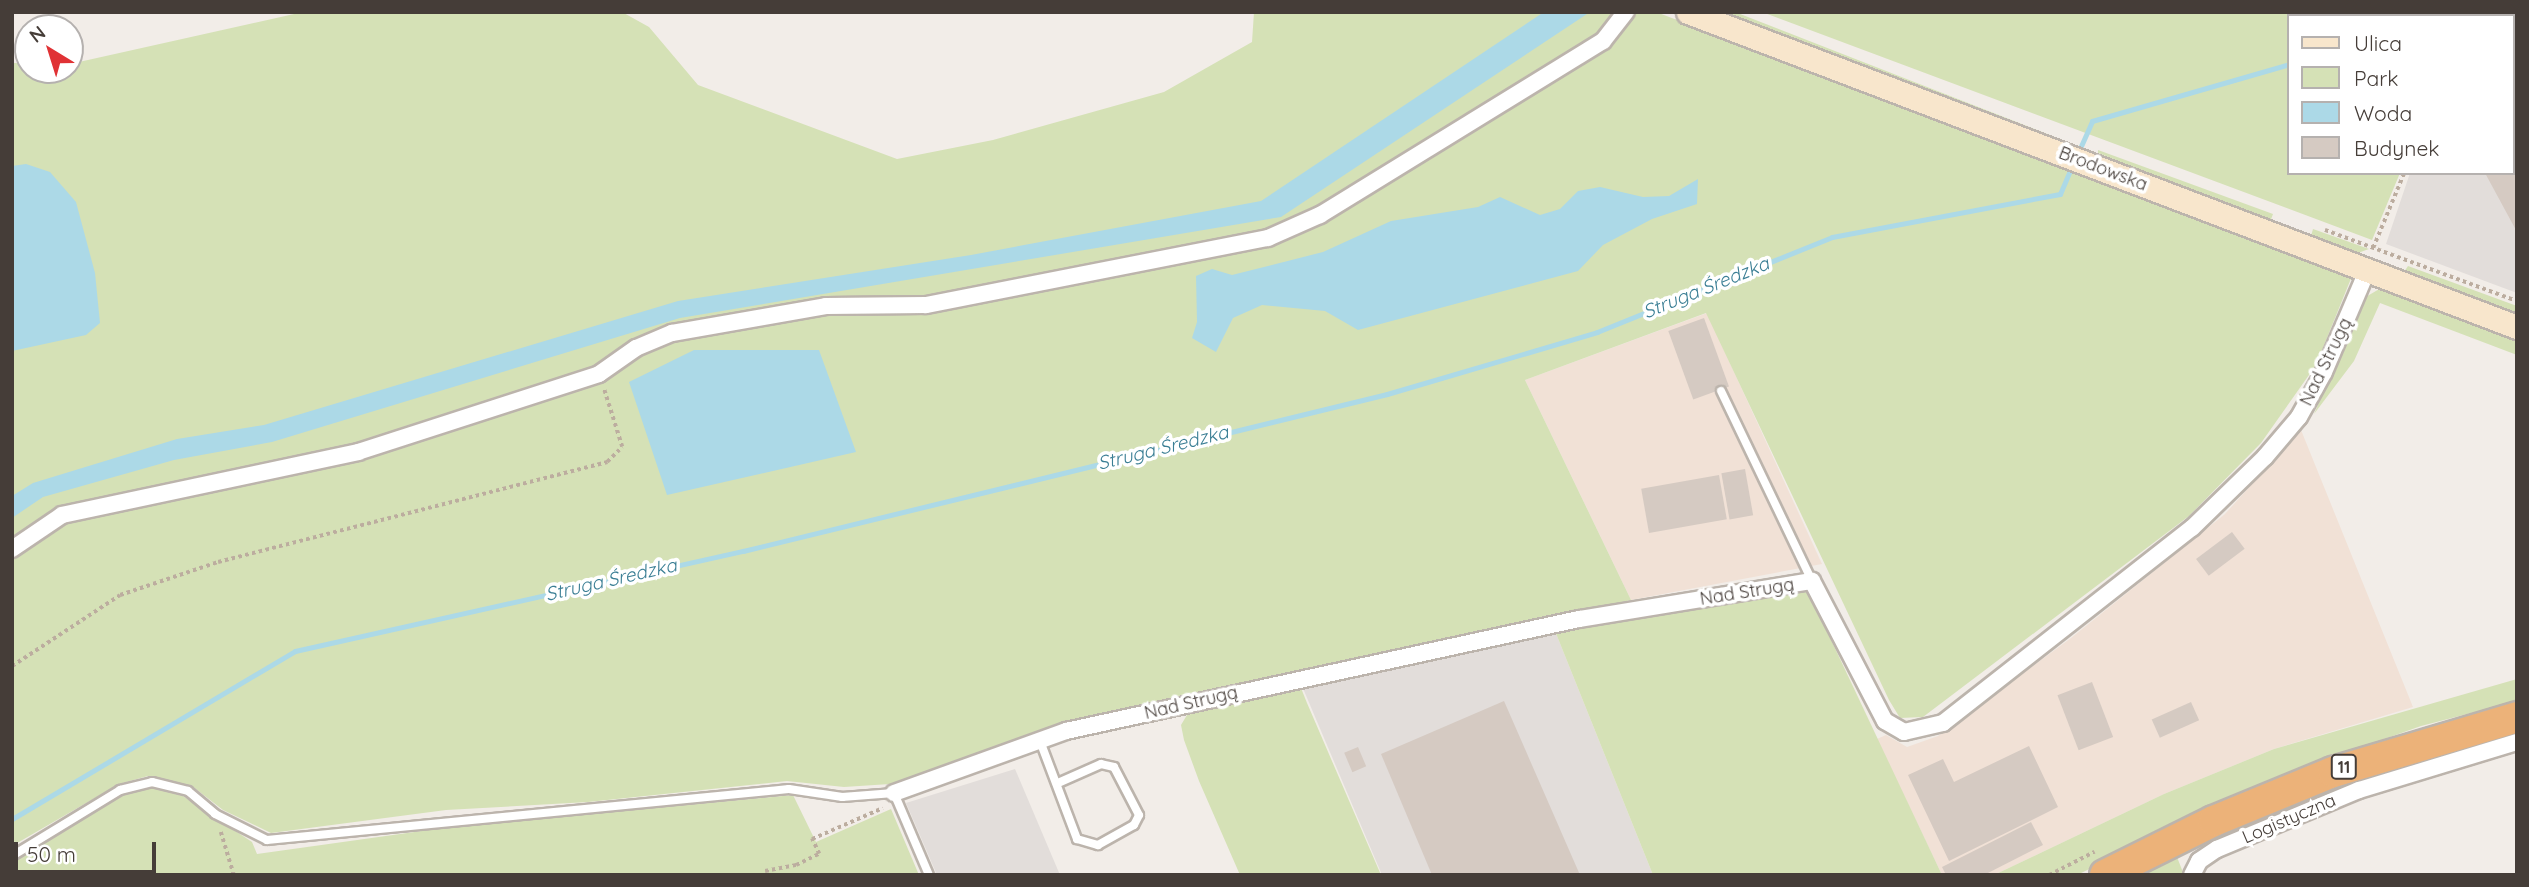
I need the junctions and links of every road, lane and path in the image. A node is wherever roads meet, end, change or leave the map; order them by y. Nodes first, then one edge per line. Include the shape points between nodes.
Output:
1 (1626, 12) edge
2 (1688, 12) edge
3 (2403, 175) edge
4 (2373, 248) junction
5 (2365, 270) junction
6 (2517, 301) edge
7 (2517, 327) edge
8 (599, 374) junction
9 (1721, 391) dead end
10 (12, 550) edge
11 (1812, 581) junction
12 (12, 666) edge
13 (2517, 717) edge
14 (1040, 741) junction
15 (2517, 742) edge
16 (1058, 783) junction
17 (896, 797) junction
18 (215, 814) junction
19 (12, 856) edge
20 (766, 873) edge
21 (234, 875) edge
22 (740, 875) edge
23 (929, 875) edge
24 (2105, 875) edge
25 (2192, 875) edge

1 - 8 street via 1603,41 1320,215 1268,238 926,304 826,306 713,324 672,333 636,348
2 - 5 street, Brodowska
3 - 4 path
4 - 5 path
4 - 6 path
5 - 7 street, Brodowska
5 - 11 street, Nad Strugą via 2324,372 2299,417 2265,457 2192,528 1943,723 1904,732 1885,721
8 - 10 street via 358,452 62,515
8 - 12 path via 622,447 607,462 218,562 120,595
9 - 11 lane
11 - 14 street, Nad Strugą via 1579,620
13 - 24 highway, 11 via 2333,772 2214,821
14 - 16 lane
14 - 17 street, Nad Strugą
15 - 25 street, Logistyczna via 2359,790 2217,849 2199,861
16 - 16 lane via 1058,797 1077,839 1098,845 1134,825 1139,815 1114,767 1101,764
17 - 18 lane via 842,797 789,789 267,841
17 - 20 path via 812,839 819,854
17 - 23 lane
18 - 19 lane via 188,791 152,782 120,790
18 - 21 path
20 - 22 path

